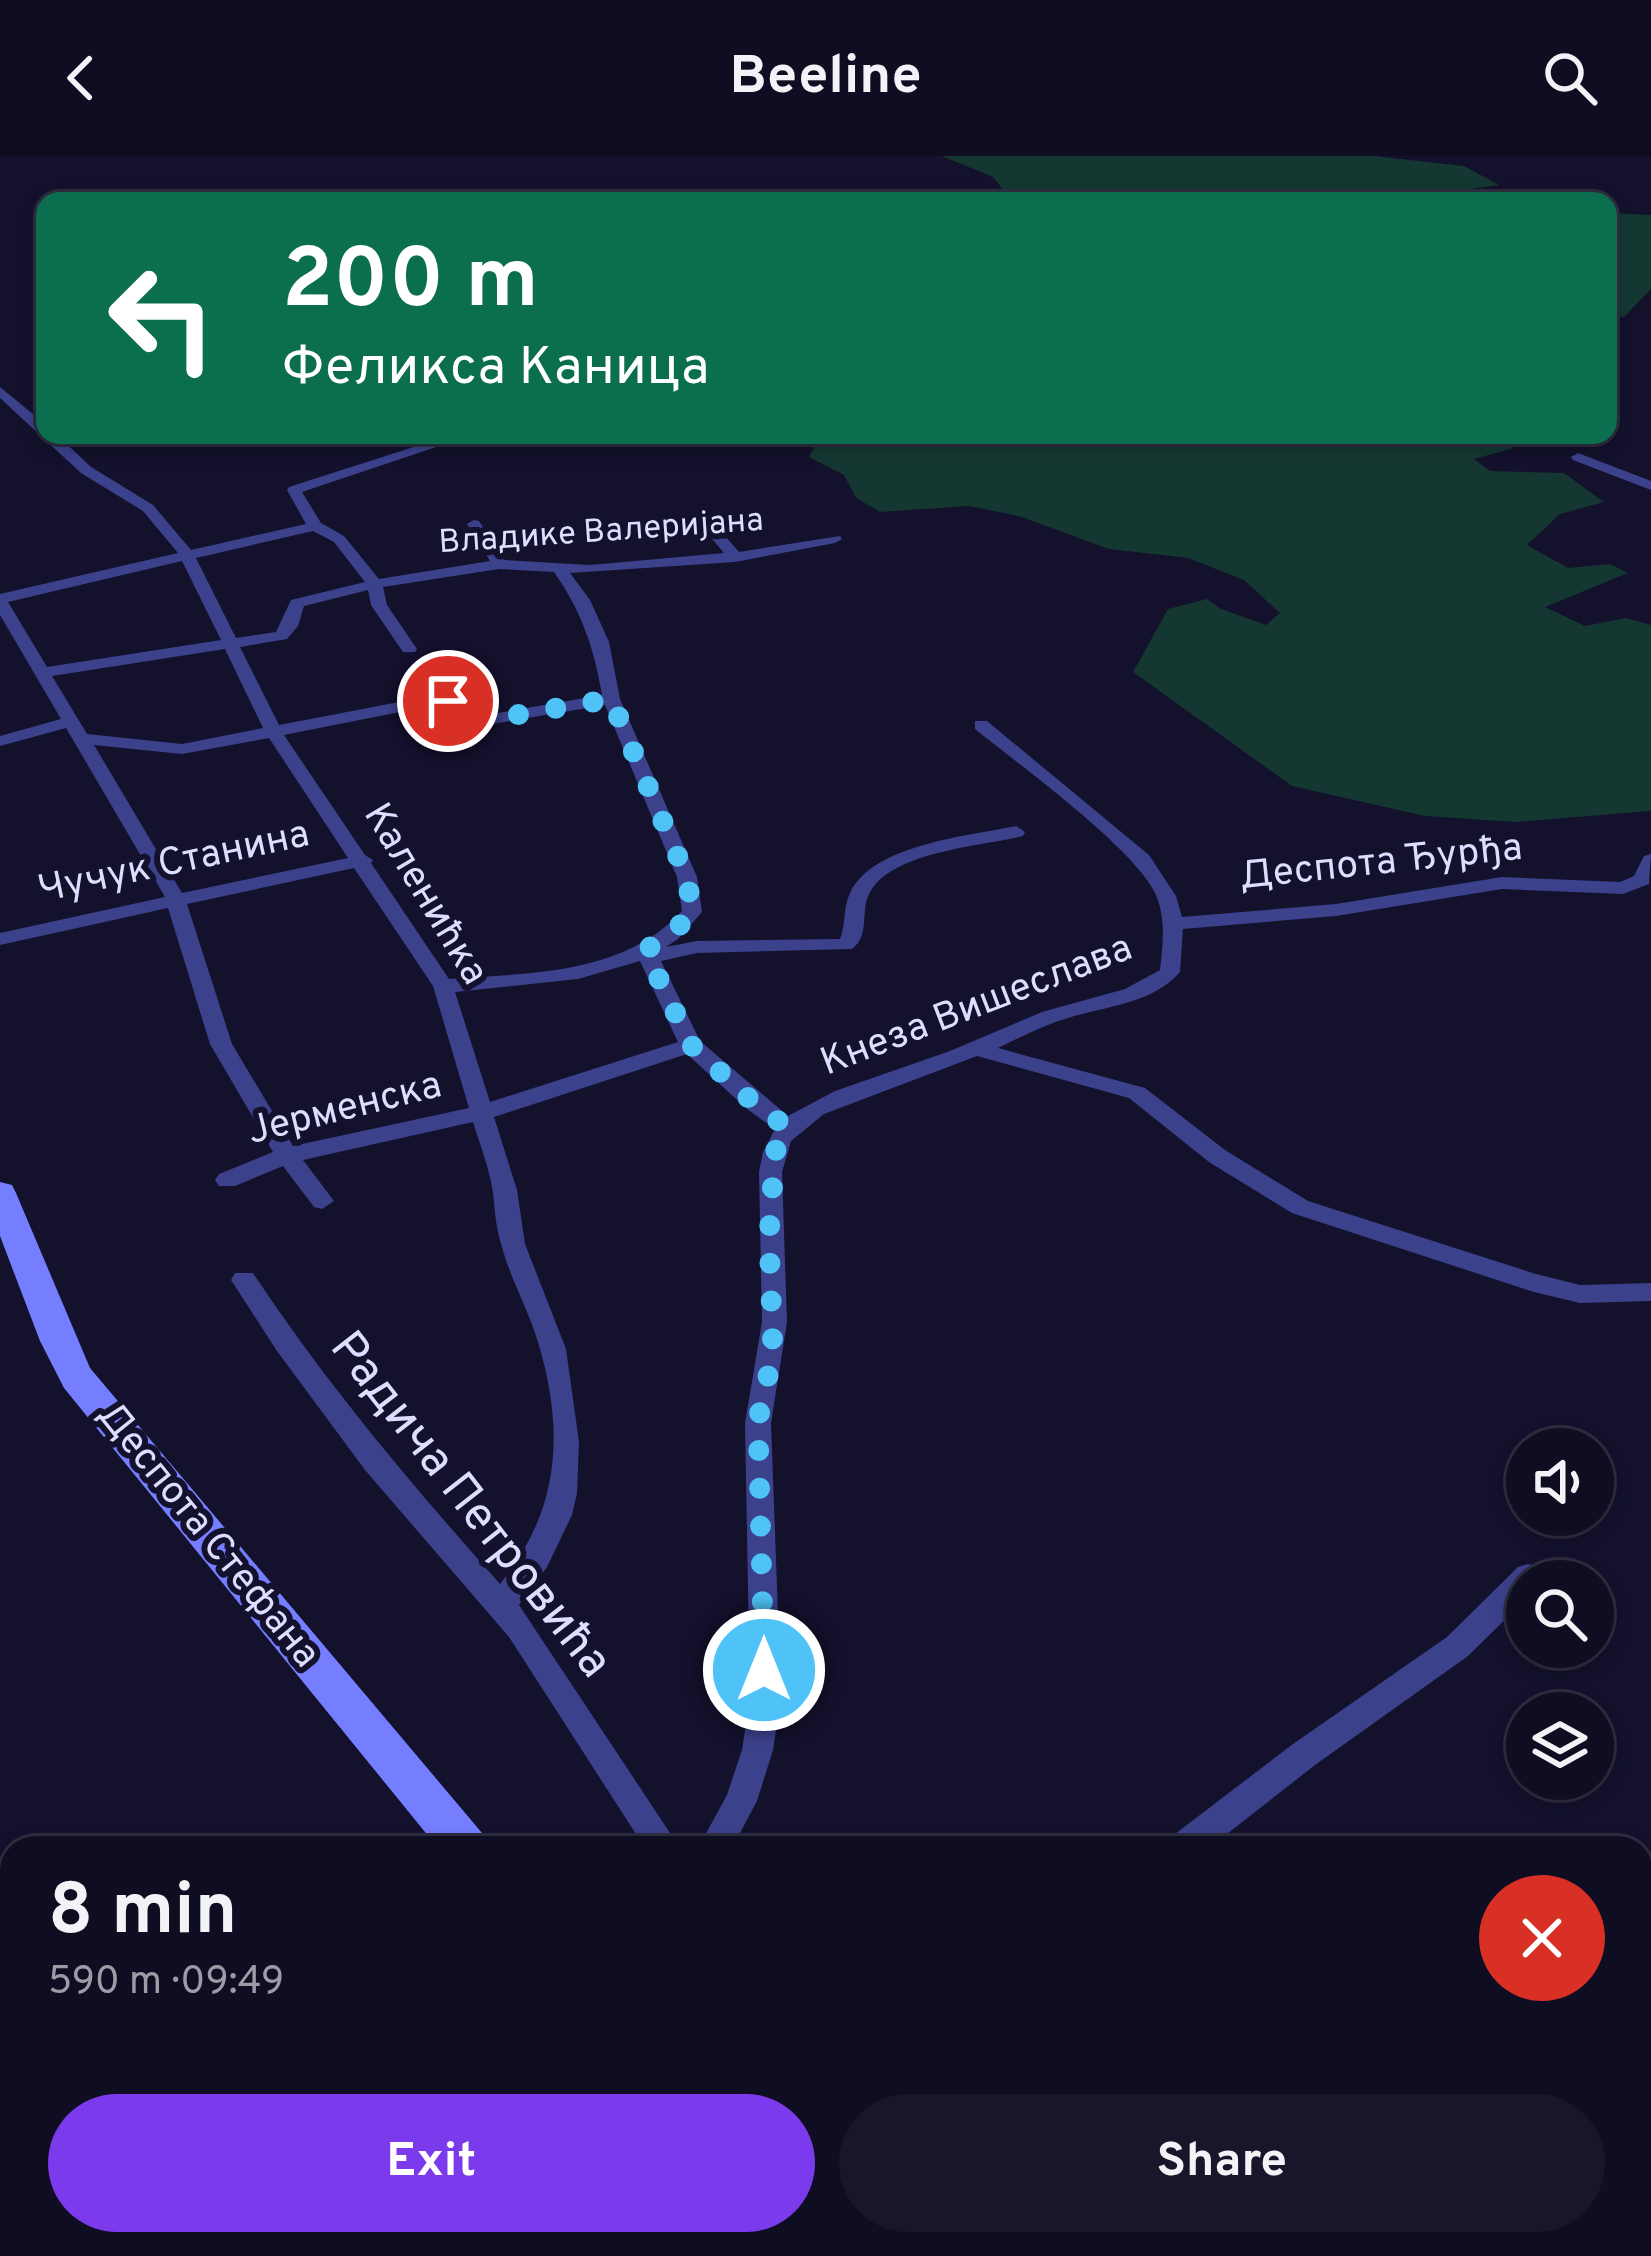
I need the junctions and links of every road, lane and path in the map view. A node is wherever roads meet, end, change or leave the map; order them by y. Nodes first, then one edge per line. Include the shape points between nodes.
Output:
1 (0, 391) edge
2 (36, 409) edge
3 (25, 412) junction
4 (0, 417) edge
5 (36, 422) edge
6 (59, 444) edge
7 (436, 444) edge
8 (1578, 457) dead end
9 (1651, 486) edge
10 (689, 520) dead end
11 (473, 524) dead end
12 (314, 526) junction
13 (835, 539) dead end
14 (187, 555) junction
15 (735, 557) junction
16 (499, 564) junction
17 (561, 571) junction
18 (375, 584) junction
19 (0, 600) edge
20 (230, 646) junction
21 (409, 649) dead end
22 (39, 673) junction
23 (611, 699) junction
24 (981, 725) dead end
25 (76, 731) junction
26 (273, 731) junction
27 (0, 741) edge
28 (1016, 832) dead end
29 (363, 860) junction
30 (1651, 860) edge
31 (175, 898) junction
32 (1176, 924) junction
33 (0, 939) edge
34 (647, 954) junction
35 (442, 986) junction
36 (691, 1045) junction
37 (976, 1049) junction
38 (482, 1113) junction
39 (788, 1128) junction
40 (288, 1155) junction
41 (227, 1180) dead end
42 (0, 1193) edge
43 (322, 1201) dead end
44 (244, 1280) dead end
45 (1651, 1292) edge
46 (1506, 1601) edge
47 (502, 1604) junction
48 (456, 1836) edge
49 (656, 1836) edge
50 (721, 1836) edge
51 (1208, 1836) edge

1 - 3 street, Каленићка
2 - 3 street
3 - 4 street
3 - 5 street, Каленићка
6 - 14 street, Каленићка via 148,508
7 - 12 street via 298,487
8 - 9 street
10 - 15 street via 707,524
11 - 16 street
12 - 14 street
12 - 18 street via 339,539
13 - 15 street, Владике Валеријана
14 - 19 street
14 - 20 street, Каленићка
15 - 17 street, Владике Валеријана
16 - 17 street, Владике Валеријана
16 - 18 street, Владике Валеријана
17 - 23 street via 601,642
18 - 20 street, Владике Валеријана via 297,603 281,636
18 - 21 street via 379,605
19 - 22 street
20 - 22 street, Владике Валеријана
20 - 26 street, Каленићка
22 - 25 street
23 - 26 street via 492,719 448,701 420,703
23 - 34 street via 687,878 692,912
24 - 32 street, Кнеза Вишеслава via 1135,846
25 - 26 street via 182,749
25 - 27 street
25 - 31 street
26 - 29 street, Каленићка
28 - 34 street via 929,851 876,874 861,890 853,939 845,945
29 - 31 street, Чучук Станина
29 - 35 street, Каленићка
30 - 32 street, Деспота Ђурђа via 1642,880 1623,888 1502,883 1336,910
31 - 33 street, Чучук Станина
31 - 40 street via 221,1044
32 - 37 street, Кнеза Вишеслава via 1170,972 1159,982
34 - 35 street via 567,975
34 - 36 street
35 - 38 street, Каленићка
36 - 38 street, Јерменска
36 - 39 street
37 - 39 street, Кнеза Вишеслава via 848,1096
37 - 45 street via 1138,1094 1300,1207 1557,1289
38 - 40 street, Јерменска
38 - 47 street, Каленићка via 505,1190 504,1221 552,1343 568,1474 555,1532
39 - 50 street via 775,1152 773,1354 758,1420 762,1727 748,1790
40 - 41 street, Јерменска
40 - 43 street
42 - 48 main road, Деспота Стефана via 77,1378
44 - 47 street, Радича Петровића via 375,1462
46 - 51 street via 1451,1654 1326,1739
47 - 49 street, Радича Петровића

